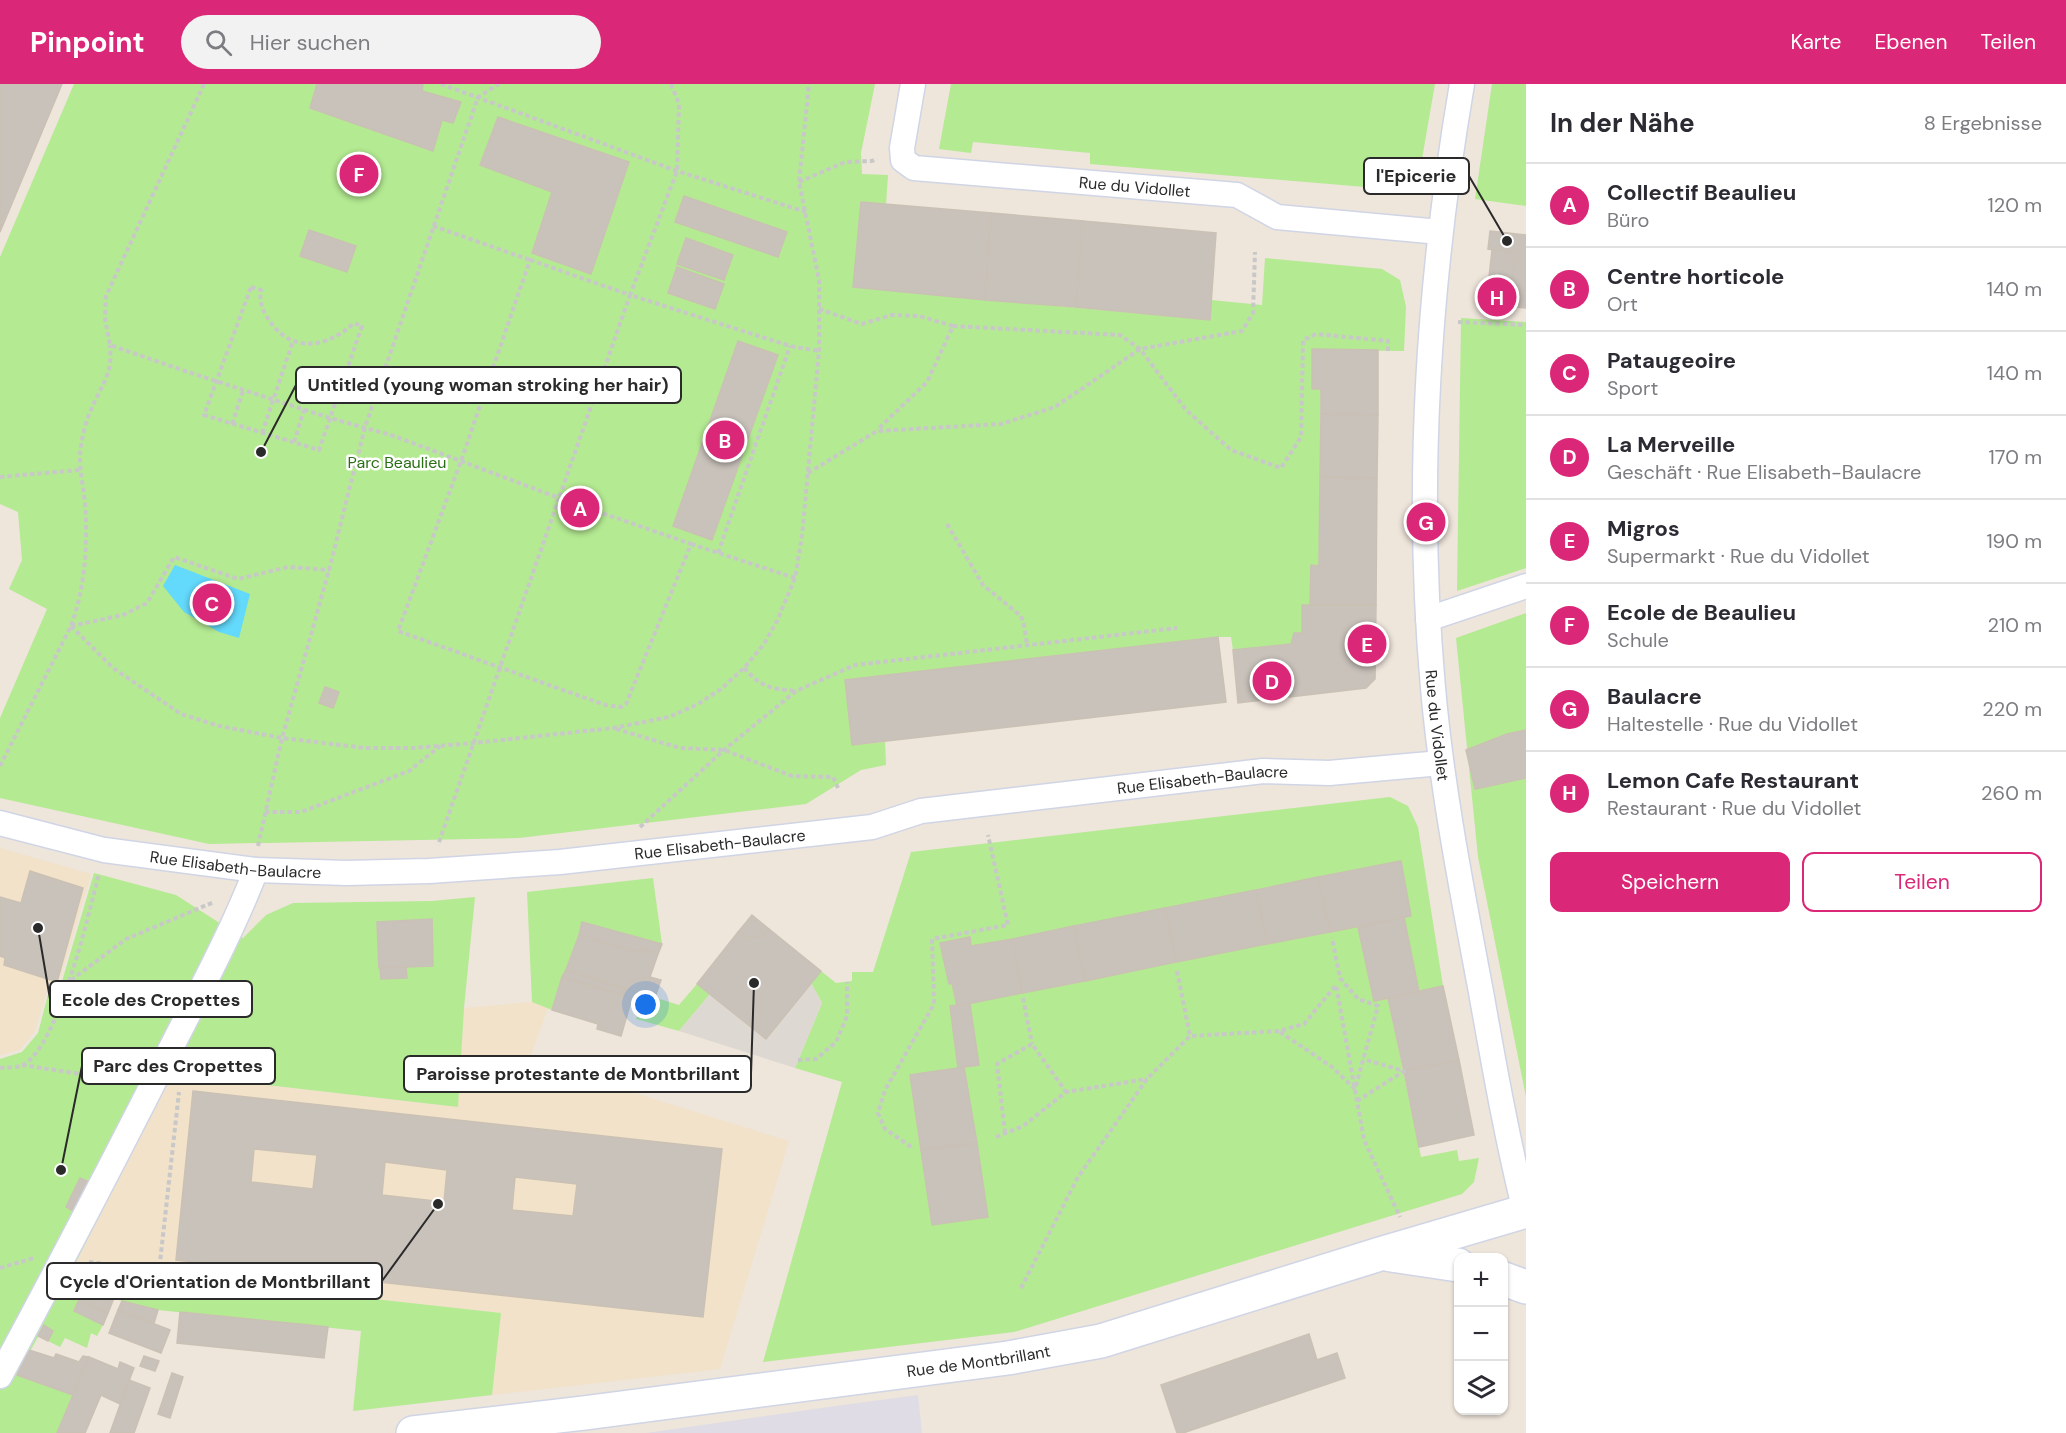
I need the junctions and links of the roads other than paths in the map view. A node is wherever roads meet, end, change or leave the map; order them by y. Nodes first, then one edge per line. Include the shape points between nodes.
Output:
1 (913, 84) edge
2 (1462, 84) edge
3 (1440, 232) junction
4 (1526, 586) edge
5 (1428, 620) junction
6 (1441, 763) junction
7 (0, 823) edge
8 (257, 858) junction
9 (1526, 1212) edge
10 (1380, 1254) junction
11 (1454, 1264) edge
12 (1508, 1281) edge
13 (1526, 1287) edge
14 (0, 1376) edge
15 (413, 1433) edge

1 - 3 street, Rue du Vidollet via 902,148 903,160 914,168 1237,195 1277,217
2 - 3 street, Rue du Vidollet
3 - 5 street, Rue du Vidollet via 1425,441
4 - 5 street
5 - 6 street, Rue du Vidollet
6 - 8 street, Rue Elisabeth-Baulacre via 1329,773 1263,771 921,811 872,827 560,862 346,873
6 - 9 street, Rue du Vidollet via 1508,1137
7 - 8 street, Rue Elisabeth-Baulacre via 104,850
8 - 14 street via 244,903
9 - 10 main road, Rue de Montbrillant
10 - 11 main road
10 - 15 main road, Rue de Montbrillant via 1091,1343 997,1359
12 - 13 main road

